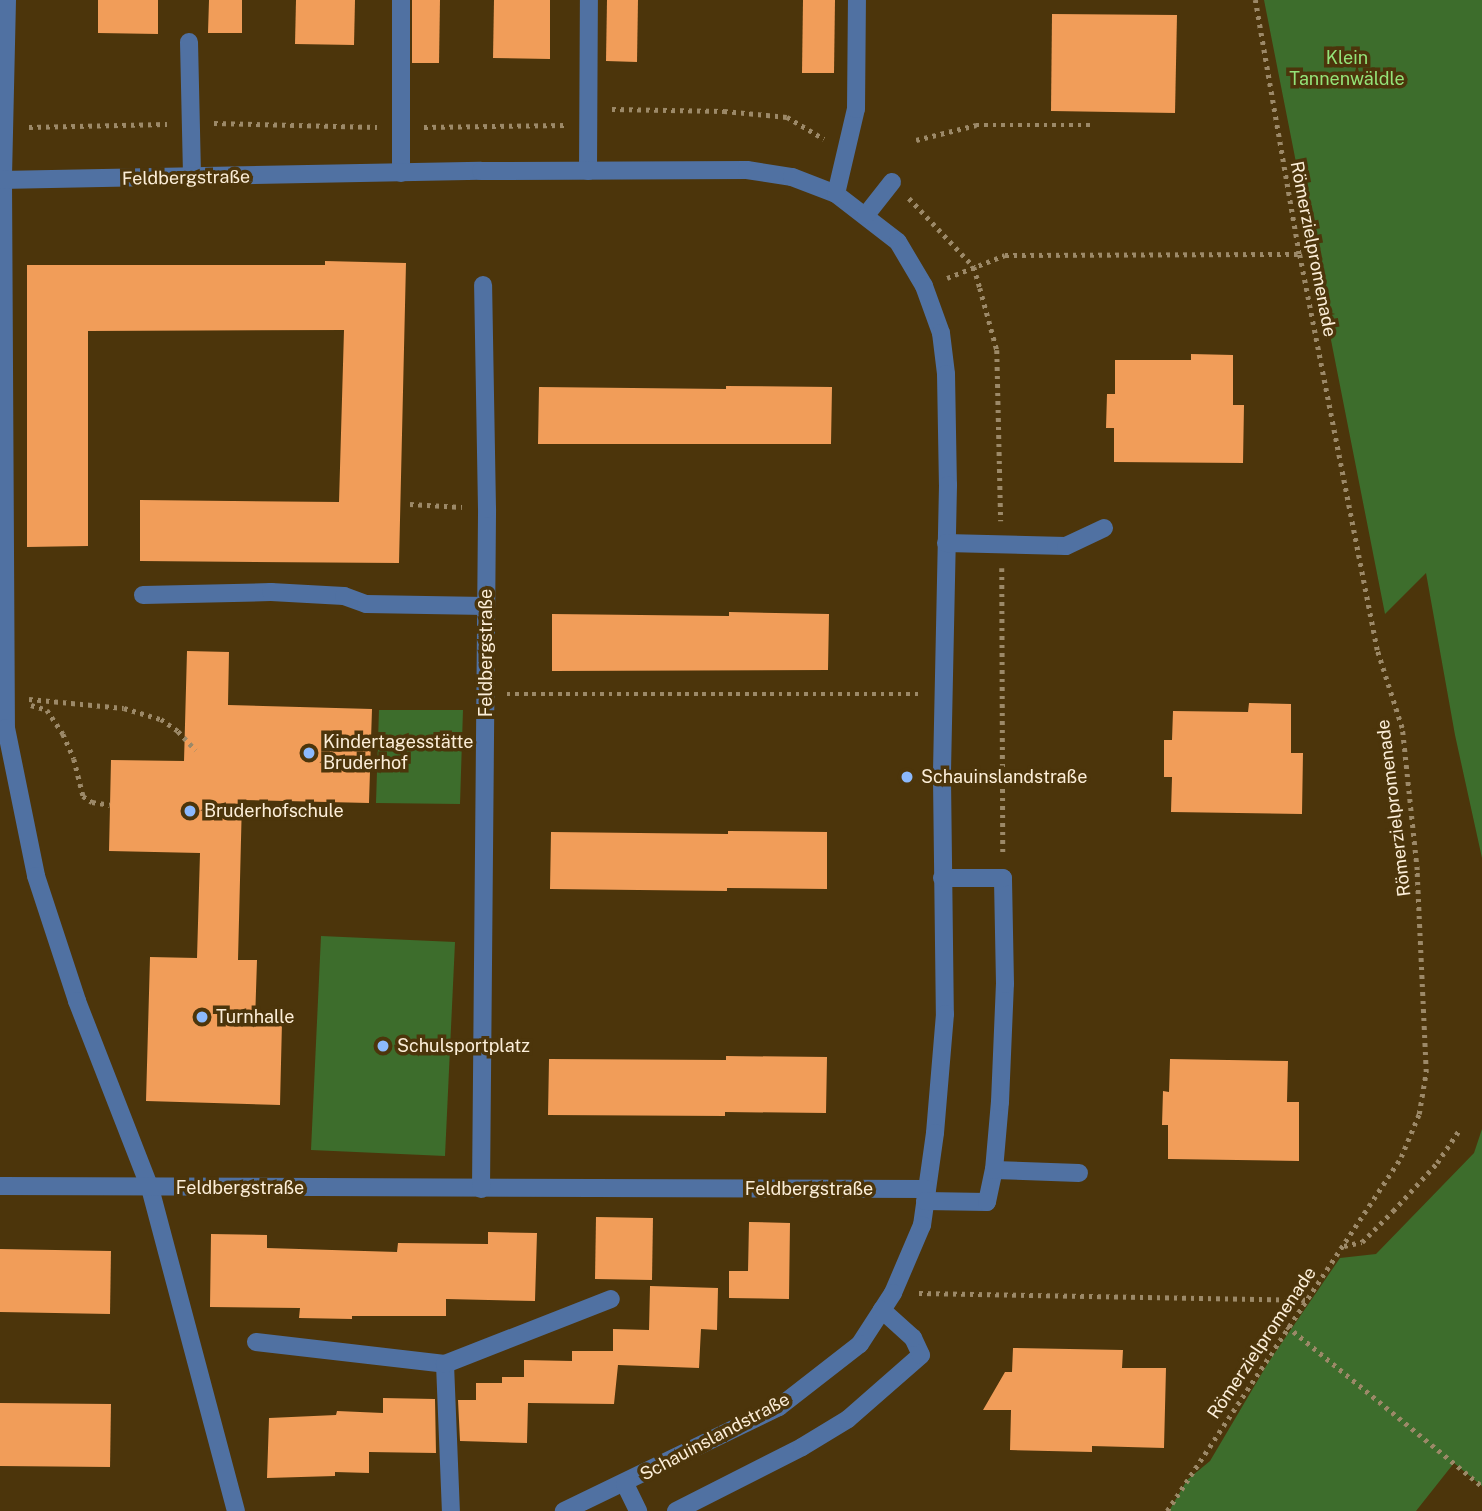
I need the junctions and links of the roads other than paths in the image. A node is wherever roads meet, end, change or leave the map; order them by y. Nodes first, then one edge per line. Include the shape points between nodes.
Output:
1 (7, 0) edge
2 (401, 0) edge
3 (589, 0) edge
4 (857, 0) edge
5 (189, 42) dead end
6 (588, 171) junction
7 (401, 173) junction
8 (191, 178) junction
9 (1, 180) edge
10 (892, 182) road end
11 (836, 194) junction
12 (866, 215) junction
13 (483, 285) dead end
14 (1104, 528) dead end
15 (946, 543) junction
16 (143, 595) dead end
17 (486, 606) junction
18 (942, 878) junction
19 (994, 1170) junction
20 (1079, 1173) dead end
21 (0, 1186) edge
22 (150, 1188) junction
23 (481, 1189) junction
24 (926, 1195) junction
25 (611, 1299) dead end
26 (882, 1310) junction
27 (256, 1342) dead end
28 (445, 1364) junction
29 (625, 1484) junction
30 (236, 1511) edge
31 (451, 1511) edge
32 (564, 1511) edge
33 (638, 1511) edge
34 (676, 1511) edge

1 - 9 street
2 - 7 street
3 - 6 street
4 - 11 street via 856,109
5 - 8 street
6 - 7 street, Feldbergstraße
6 - 11 street, Feldbergstraße via 747,170 792,177
7 - 8 street, Feldbergstraße
8 - 9 street, Feldbergstraße
9 - 22 street via 5,728 36,876 77,1000
10 - 12 street
11 - 12 street, Feldbergstraße
12 - 15 street, Schauinslandstraße via 898,243 924,286 941,333 946,374
13 - 17 street, Feldbergstraße
14 - 15 street via 1066,546
15 - 18 street, Schauinslandstraße
16 - 17 street via 271,592 344,596 366,604
17 - 23 street, Feldbergstraße
18 - 19 street via 1003,878 1004,997
18 - 24 street, Schauinslandstraße via 945,1014
19 - 20 street
19 - 24 street, Feldbergstraße via 986,1202
21 - 22 street, Feldbergstraße
22 - 23 street, Feldbergstraße
22 - 30 street
23 - 24 street, Feldbergstraße
24 - 26 street, Schauinslandstraße via 922,1225
25 - 28 street
26 - 29 street, Schauinslandstraße via 860,1344 779,1407
26 - 34 street via 913,1338 921,1355 848,1419
27 - 28 street
28 - 31 street
29 - 32 street, Schauinslandstraße
29 - 33 street

